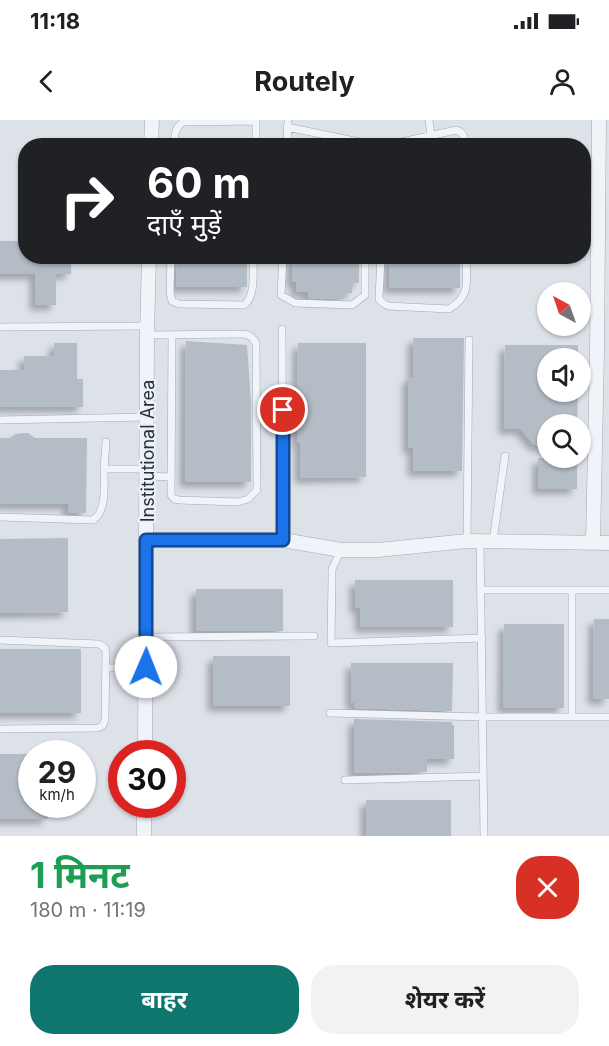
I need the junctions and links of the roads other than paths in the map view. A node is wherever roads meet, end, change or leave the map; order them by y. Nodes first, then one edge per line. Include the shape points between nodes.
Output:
1 (152, 120) edge
2 (429, 120) edge
3 (455, 120) edge
4 (599, 120) edge
5 (256, 121) edge
6 (288, 124) edge
7 (456, 130) junction
8 (431, 135) junction
9 (151, 138) edge
10 (175, 138) edge
11 (256, 138) edge
12 (344, 138) edge
13 (418, 138) edge
14 (464, 138) edge
15 (149, 264) edge
16 (171, 264) edge
17 (253, 264) edge
18 (282, 264) edge
19 (365, 264) edge
20 (381, 264) edge
21 (466, 264) edge
22 (0, 327) edge
23 (282, 329) dead end
24 (147, 330) junction
25 (172, 335) junction
26 (469, 340) dead end
27 (147, 417) junction
28 (0, 420) edge
29 (106, 442) dead end
30 (505, 456) dead end
31 (104, 469) junction
32 (147, 473) junction
33 (171, 477) junction
34 (0, 517) edge
35 (146, 540) junction
36 (283, 540) junction
37 (480, 541) junction
38 (593, 542) junction
39 (609, 543) edge
40 (340, 550) junction
41 (482, 590) junction
42 (572, 590) junction
43 (609, 590) edge
44 (314, 636) dead end
45 (146, 637) junction
46 (482, 638) junction
47 (0, 640) edge
48 (146, 667) junction
49 (106, 668) junction
50 (330, 713) dead end
51 (483, 717) junction
52 (572, 717) junction
53 (609, 717) edge
54 (0, 729) edge
55 (145, 740) edge
56 (483, 776) junction
57 (345, 780) dead end
58 (144, 818) edge
59 (144, 836) edge
60 (484, 836) edge

1 - 9 street
2 - 8 lane
3 - 7 lane
4 - 38 street
5 - 10 lane via 183,122
5 - 11 lane
6 - 12 lane
7 - 8 lane
7 - 14 lane
8 - 13 lane
15 - 24 street, Institutional Area
16 - 17 lane via 172,301 244,305 252,295
18 - 19 lane via 281,295 295,303 352,305 365,295
20 - 21 lane via 379,299 383,303 448,309 466,291
22 - 24 lane
23 - 36 lane
24 - 25 lane
24 - 27 street, Institutional Area
25 - 33 lane
25 - 33 lane via 242,333 252,337 257,490 238,502 179,500 171,495
26 - 37 lane
27 - 28 lane
27 - 32 street, Institutional Area
29 - 31 lane
30 - 37 lane
31 - 32 lane
31 - 34 lane via 102,508 93,520
32 - 33 lane
32 - 35 street, Institutional Area
35 - 36 street
35 - 45 street, Institutional Area
36 - 40 street
37 - 38 street
37 - 40 street
37 - 41 lane
38 - 39 street
40 - 46 lane via 332,569 331,642
41 - 42 lane
41 - 46 lane
42 - 43 lane
42 - 52 lane
44 - 45 lane
45 - 48 street, Institutional Area
46 - 51 lane
47 - 49 lane via 99,644 105,648
48 - 49 lane
48 - 55 street, Institutional Area
49 - 54 lane via 105,719 98,728
50 - 51 lane
51 - 52 lane
51 - 56 lane
52 - 53 lane
56 - 57 lane
56 - 60 lane
58 - 59 street

